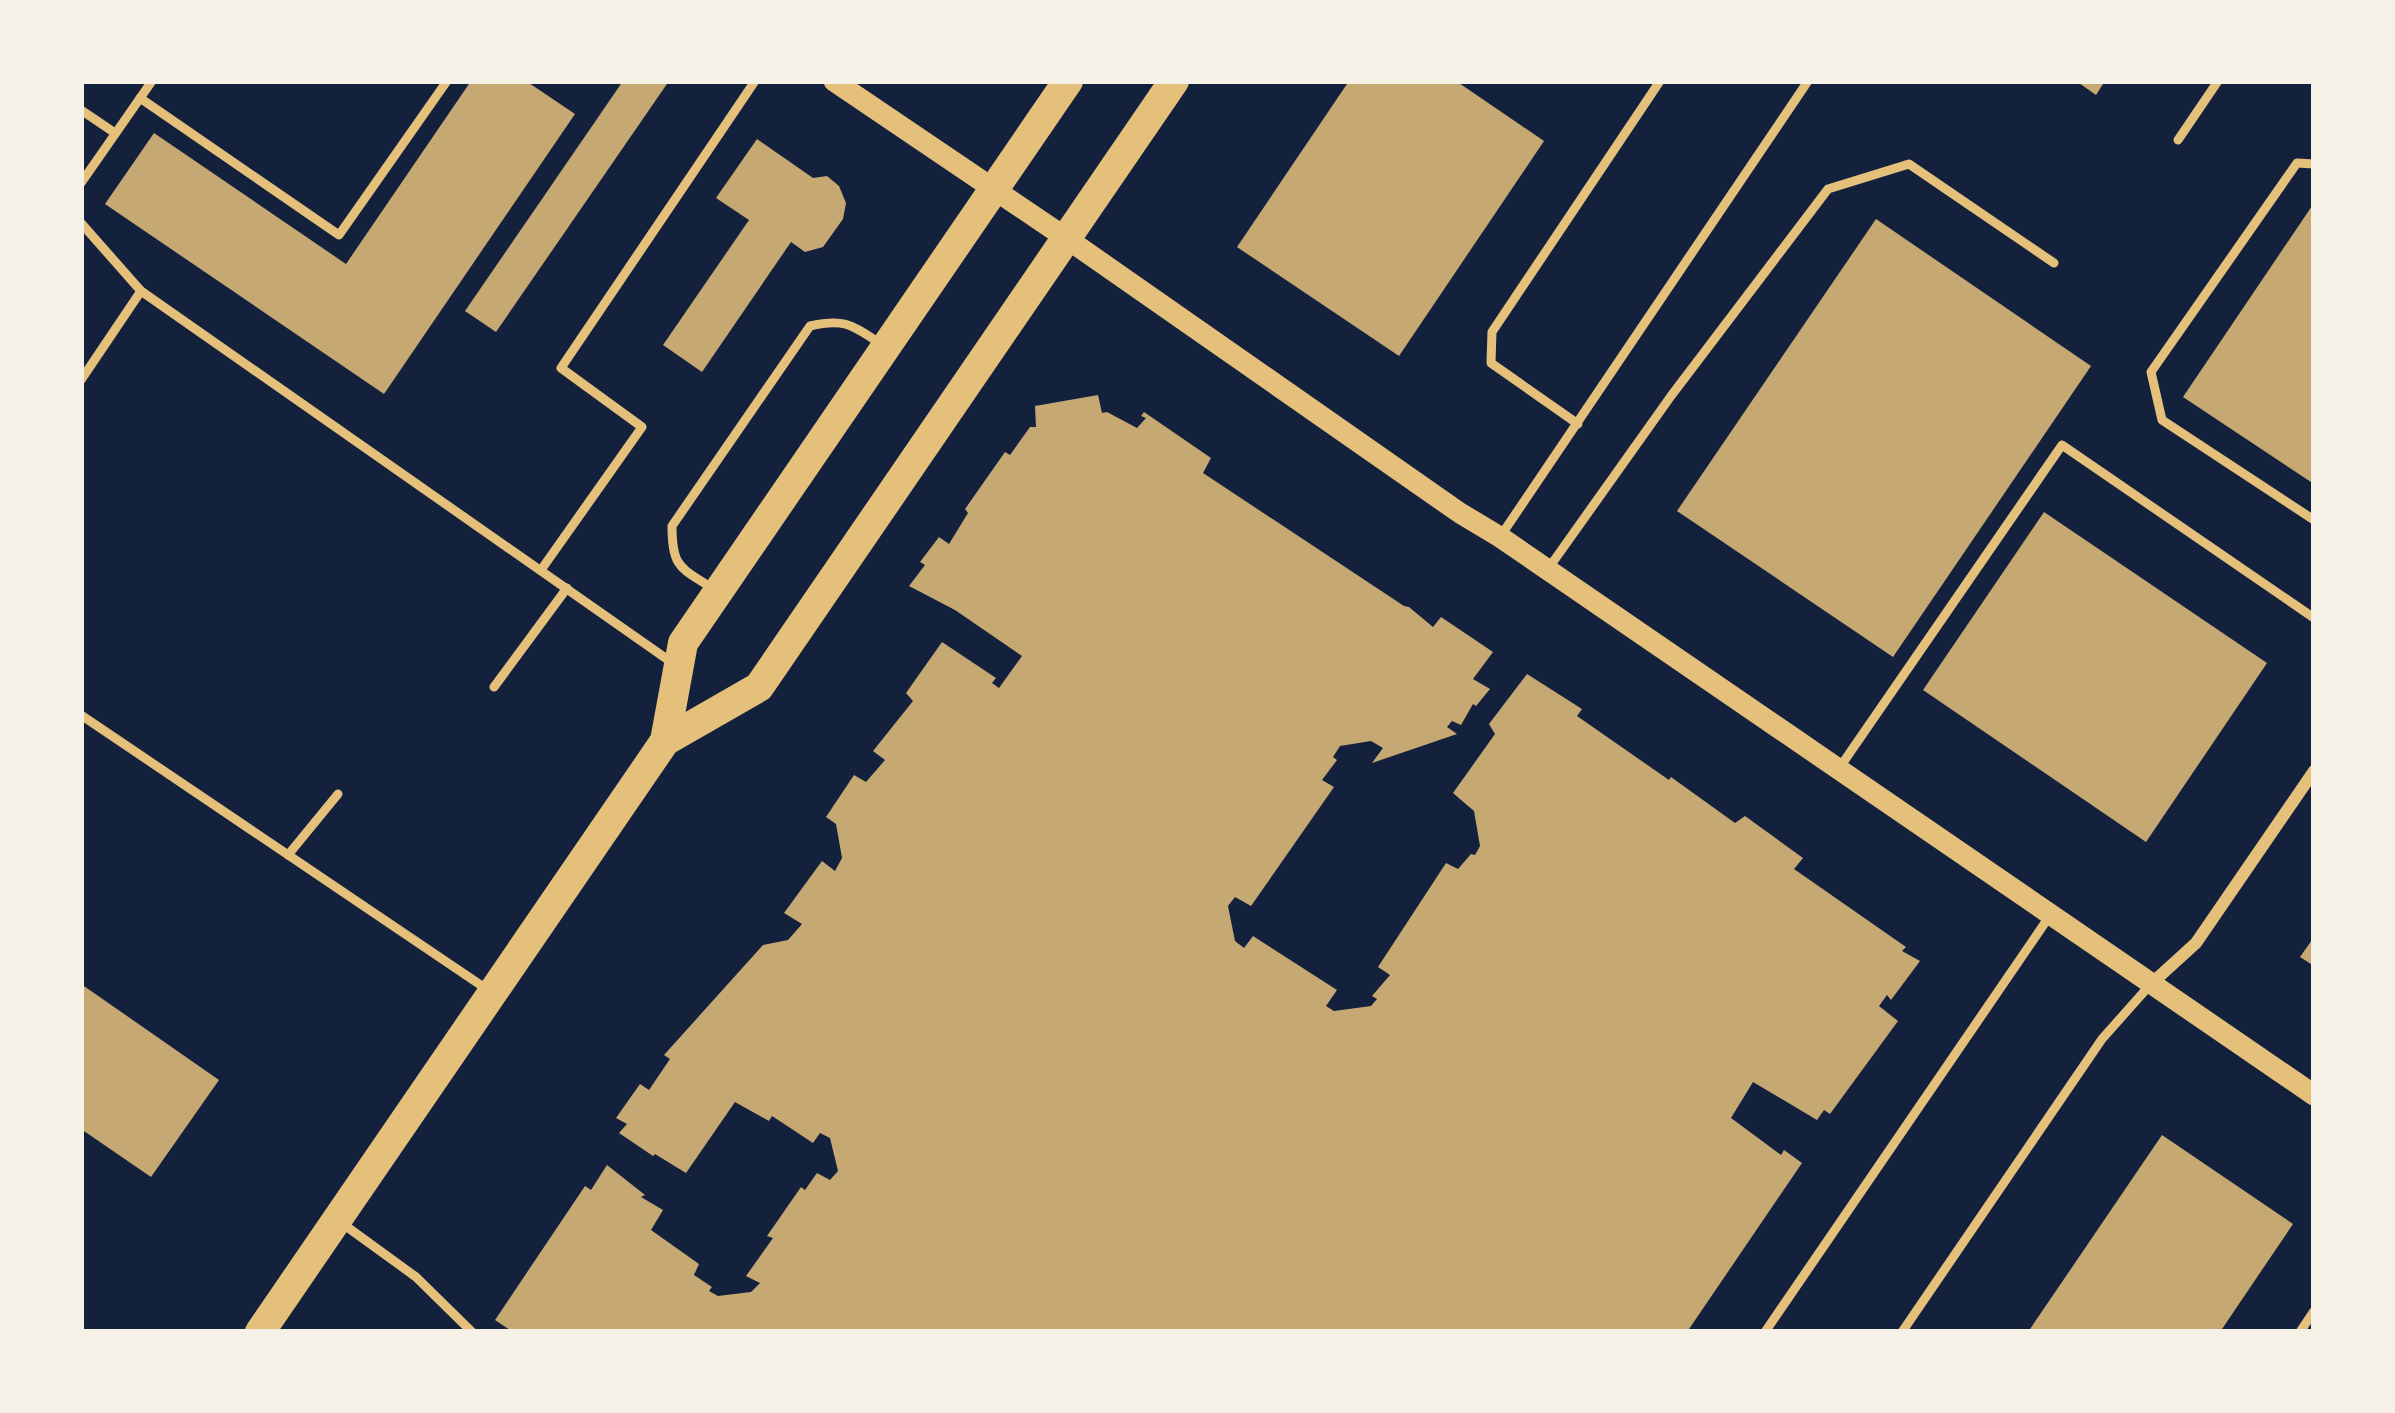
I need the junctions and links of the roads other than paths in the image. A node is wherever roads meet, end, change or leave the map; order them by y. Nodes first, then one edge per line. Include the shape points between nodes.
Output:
1 (152, 81) edge
2 (447, 81) edge
3 (755, 81) edge
4 (834, 81) edge
5 (1068, 81) edge
6 (1174, 81) edge
7 (1660, 81) edge
8 (1808, 81) edge
9 (2218, 81) edge
10 (140, 98) junction
11 (81, 110) edge
12 (116, 134) junction
13 (2178, 140) dead end
14 (2314, 164) edge
15 (81, 183) edge
16 (994, 190) junction
17 (81, 223) edge
18 (1066, 238) junction
19 (2054, 263) dead end
20 (141, 291) junction
21 (885, 347) junction
22 (81, 380) edge
23 (1578, 424) junction
24 (2314, 520) edge
25 (1500, 537) junction
26 (1548, 569) junction
27 (541, 570) junction
28 (566, 588) junction
29 (718, 592) junction
30 (2314, 618) edge
31 (679, 667) junction
32 (494, 687) dead end
33 (81, 715) edge
34 (665, 741) junction
35 (1840, 768) junction
36 (2314, 771) edge
37 (338, 794) dead end
38 (288, 855) junction
39 (2051, 914) junction
40 (2152, 983) junction
41 (493, 993) junction
42 (2314, 1096) edge
43 (337, 1220) junction
44 (2314, 1311) edge
45 (260, 1332) edge
46 (472, 1332) edge
47 (1765, 1332) edge
48 (1902, 1332) edge
49 (2300, 1332) edge

1 - 10 lane
2 - 10 lane via 340,235
3 - 27 lane via 561,368 642,427
4 - 16 street
5 - 16 main road
6 - 18 main road
7 - 23 lane via 1492,332 1491,363
8 - 23 lane
9 - 13 lane
10 - 12 lane
11 - 12 lane
12 - 15 lane
14 - 24 lane via 2297,164 2151,373 2162,420
16 - 18 street
16 - 21 main road
17 - 20 lane
18 - 25 street
18 - 34 main road via 760,686
19 - 26 lane via 1909,164 1828,189
20 - 22 lane
20 - 27 lane
21 - 29 main road
21 - 29 lane via 848,322 810,326 685,508 673,526 678,566
23 - 25 lane
25 - 26 street
26 - 35 street
27 - 28 lane
28 - 31 lane
28 - 32 lane
29 - 31 main road via 683,643
30 - 35 lane via 2062,445
31 - 34 main road
33 - 38 lane
34 - 41 main road
35 - 39 street
36 - 40 street via 2196,943
37 - 38 lane
38 - 41 lane
39 - 40 street
39 - 47 lane
40 - 42 street
40 - 48 lane via 2102,1039
41 - 43 main road
43 - 45 main road
43 - 46 lane via 416,1277
44 - 49 lane

